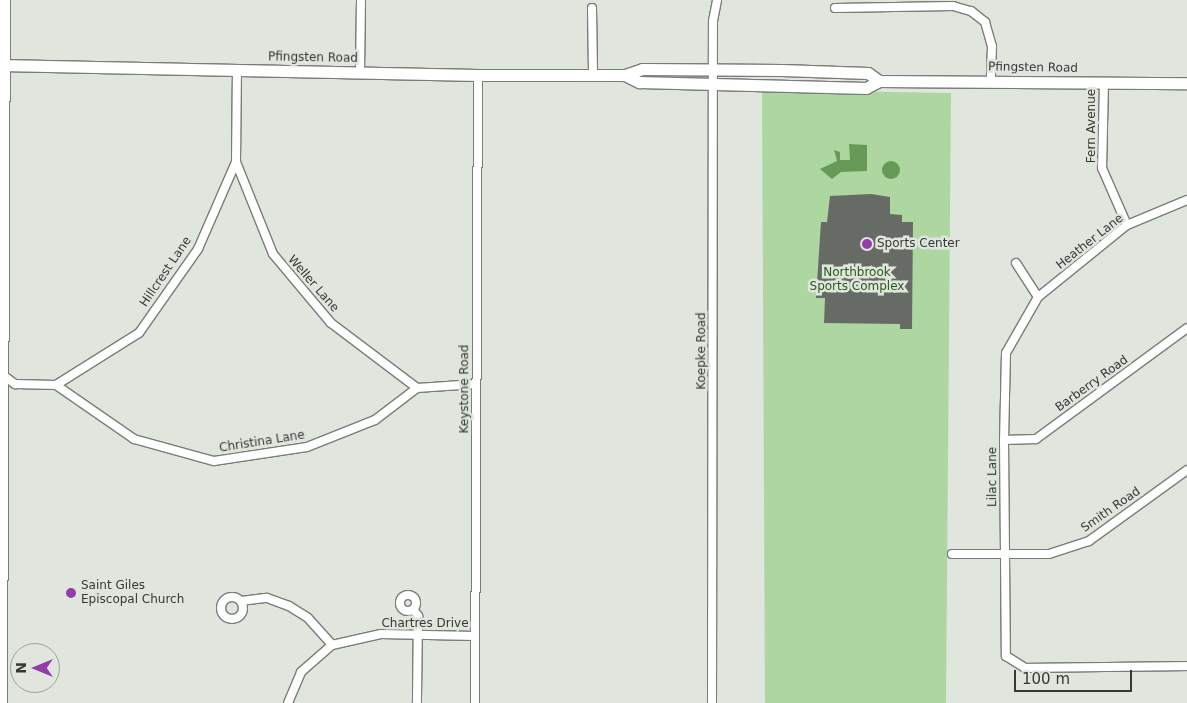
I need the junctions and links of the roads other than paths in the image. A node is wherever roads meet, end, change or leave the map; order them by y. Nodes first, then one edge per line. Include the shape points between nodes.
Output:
1 (4, 0) edge
2 (361, 0) edge
3 (717, 0) edge
4 (592, 8) dead end
5 (834, 8) dead end
6 (2, 66) edge
7 (713, 70) junction
8 (782, 70) junction
9 (237, 71) junction
10 (360, 72) junction
11 (478, 75) junction
12 (593, 75) junction
13 (625, 75) junction
14 (879, 81) junction
15 (991, 81) junction
16 (1104, 82) junction
17 (713, 84) junction
18 (1187, 84) edge
19 (782, 85) junction
20 (236, 162) junction
21 (1187, 200) edge
22 (1127, 225) junction
23 (1, 256) edge
24 (1016, 263) dead end
25 (1038, 297) junction
26 (1187, 328) edge
27 (1, 374) edge
28 (56, 384) junction
29 (476, 384) junction
30 (417, 388) junction
31 (1004, 440) junction
32 (1187, 470) edge
33 (1, 486) edge
34 (952, 554) dead end
35 (1005, 555) junction
36 (1, 598) edge
37 (241, 601) dead end
38 (413, 609) dead end
39 (418, 636) junction
40 (475, 636) junction
41 (332, 645) junction
42 (1187, 666) edge
43 (1, 703) edge
44 (288, 703) edge
45 (417, 703) edge
46 (475, 703) edge
47 (712, 703) edge

1 - 6 main road
2 - 10 street
3 - 7 street, Koepke Road via 713,22
4 - 12 street
5 - 15 street via 953,6 972,11 985,22 992,46
6 - 9 main road, Pfingsten Road
6 - 23 main road
7 - 8 main road, Pfingsten Road
7 - 13 main road, Pfingsten Road via 642,69
7 - 17 street, Koepke Road
8 - 14 main road, Pfingsten Road via 868,73
8 - 19 main road
9 - 10 main road, Pfingsten Road
9 - 20 street, Hillcrest Lane
10 - 11 main road, Pfingsten Road
11 - 12 main road, Pfingsten Road
11 - 29 street, Keystone Road
12 - 13 main road, Pfingsten Road
13 - 17 main road, Pfingsten Road via 639,82
14 - 15 main road, Pfingsten Road
14 - 19 main road, Pfingsten Road via 866,88
15 - 16 main road, Pfingsten Road
16 - 18 main road, Pfingsten Road
16 - 22 street, Fern Avenue via 1102,168
17 - 19 main road, Pfingsten Road
17 - 47 street, Koepke Road
20 - 28 street, Hillcrest Lane via 198,249 139,333
20 - 30 street, Weller Lane via 273,254 331,323
21 - 22 street, Heather Lane
22 - 25 street, Heather Lane
23 - 27 main road
24 - 25 street
25 - 31 street, Lilac Lane via 1006,353
26 - 31 street, Barberry Road via 1036,439
27 - 28 street via 14,384
27 - 33 main road
28 - 30 street, Christina Lane via 134,439 214,461 307,447 375,420
29 - 30 street
29 - 40 street, Keystone Road
31 - 35 street, Lilac Lane
32 - 35 street, Smith Road via 1089,541 1049,554
33 - 36 main road
34 - 35 street, Smith Road
35 - 42 street, Lilac Lane via 1005,643 1006,656 1012,664 1025,668 1101,669
36 - 43 main road
37 - 41 street via 267,598 289,606 308,618
38 - 39 street
39 - 40 street, Chartres Drive
39 - 41 street, Chartres Drive via 381,634
39 - 45 street
40 - 46 street, Keystone Road
41 - 44 street, Chartres Drive via 301,672

